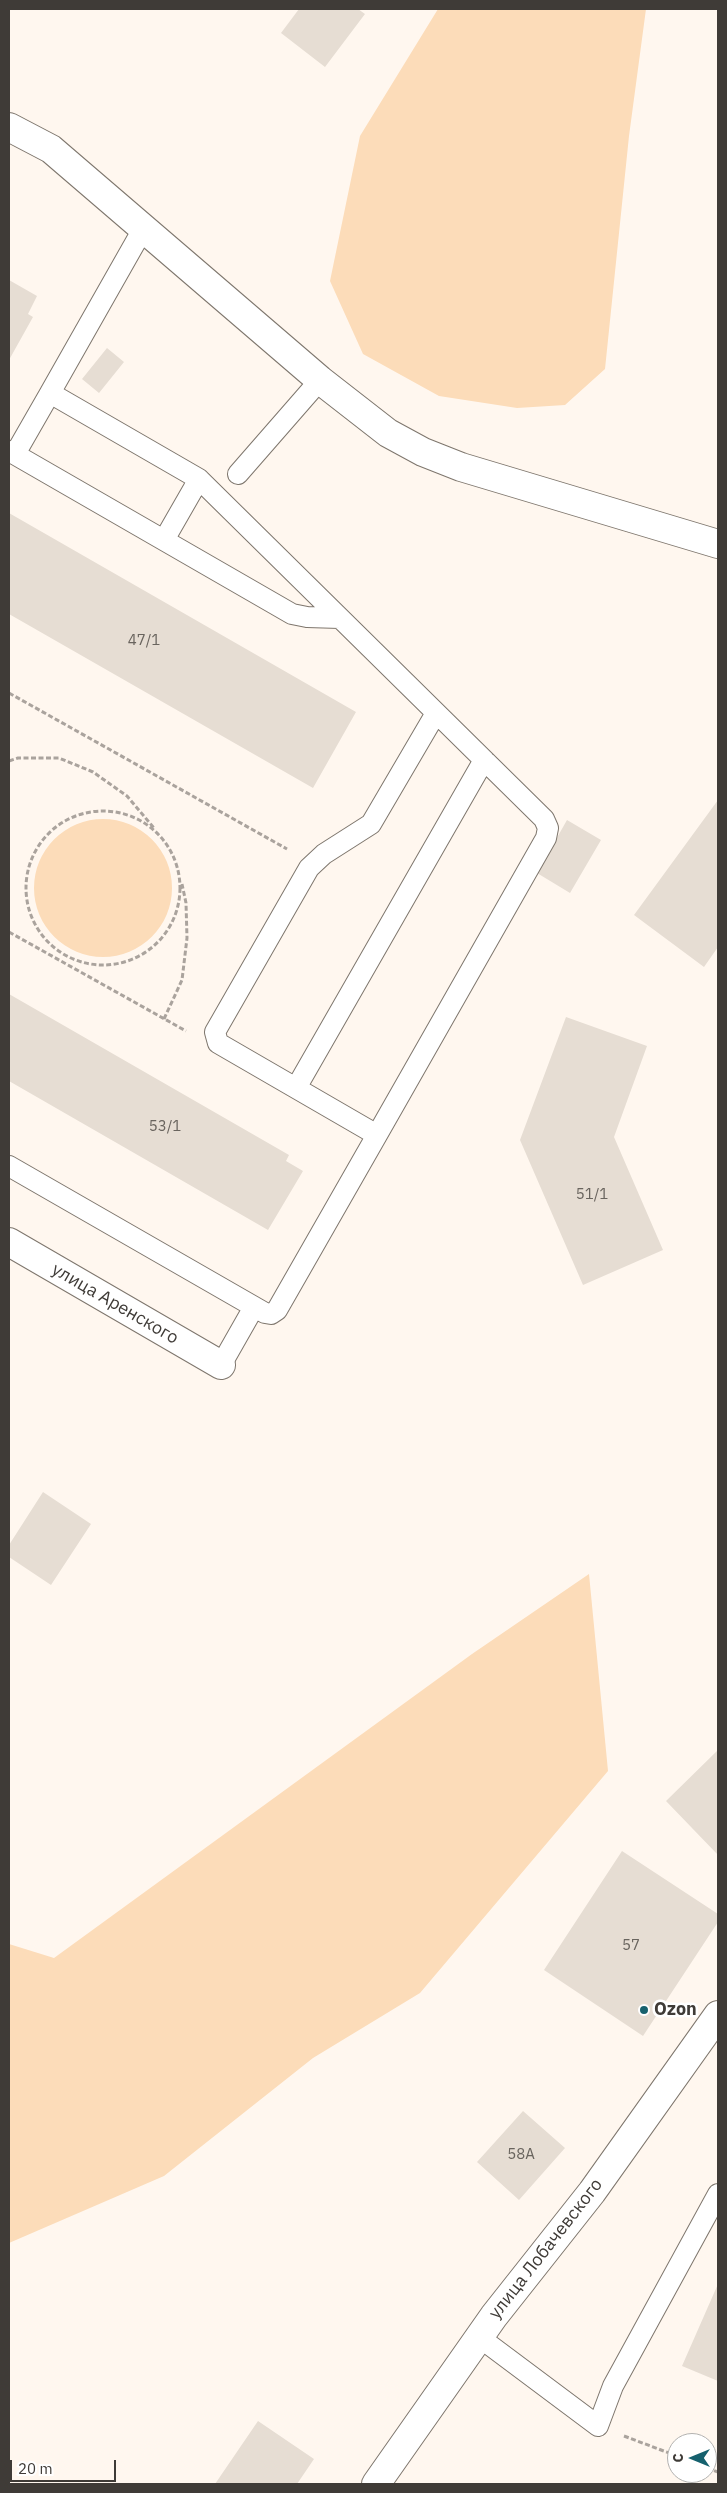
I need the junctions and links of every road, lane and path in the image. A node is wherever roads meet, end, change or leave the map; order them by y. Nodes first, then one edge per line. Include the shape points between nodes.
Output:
1 (9, 127) edge
2 (143, 230) junction
3 (320, 380) junction
4 (50, 393) junction
5 (12, 453) edge
6 (238, 474) dead end
7 (199, 479) junction
8 (164, 540) junction
9 (718, 544) edge
10 (340, 618) junction
11 (9, 692) edge
12 (436, 713) junction
13 (484, 760) junction
14 (9, 761) edge
15 (158, 833) junction
16 (313, 863) junction
17 (179, 871) junction
18 (9, 932) edge
19 (66, 956) junction
20 (63, 962) junction
21 (164, 1019) junction
22 (215, 1039) junction
23 (296, 1088) junction
24 (377, 1135) junction
25 (9, 1166) edge
26 (9, 1242) edge
27 (254, 1307) junction
28 (221, 1365) joint
29 (718, 2015) edge
30 (718, 2194) edge
31 (479, 2337) junction
32 (598, 2426) junction
33 (667, 2452) edge
34 (376, 2484) edge

1 - 2 street via 51,148
2 - 3 street
2 - 4 lane
3 - 6 lane
3 - 9 street via 388,433 423,452 461,467
4 - 5 lane
4 - 7 lane
5 - 8 lane
7 - 8 lane
7 - 10 lane
8 - 10 lane via 292,614
10 - 12 lane
11 - 16 path
12 - 13 lane
12 - 16 lane via 371,824
13 - 23 lane
13 - 24 lane via 544,820 548,828 546,838
14 - 15 path via 59,758 93,772 127,796
15 - 17 path via 172,850
15 - 19 path via 140,820 120,812 98,810 76,815 57,826 41,842 30,861 26,882 27,904 36,926 49,943
16 - 22 lane via 215,1032
17 - 19 path via 181,893 176,915 166,934 150,950 131,961 110,965 87,964
17 - 21 path via 186,903 187,938 182,980
18 - 20 path
19 - 20 path
20 - 21 path
21 - 22 path via 199,1039
22 - 23 lane
23 - 24 lane
24 - 27 lane via 277,1310 271,1314
25 - 27 lane
26 - 28 street, улица Аренского
27 - 28 lane
29 - 31 street, улица Лобачевского via 592,2192
30 - 32 lane via 613,2386
31 - 32 lane
31 - 34 street, улица Лобачевского
32 - 33 path

